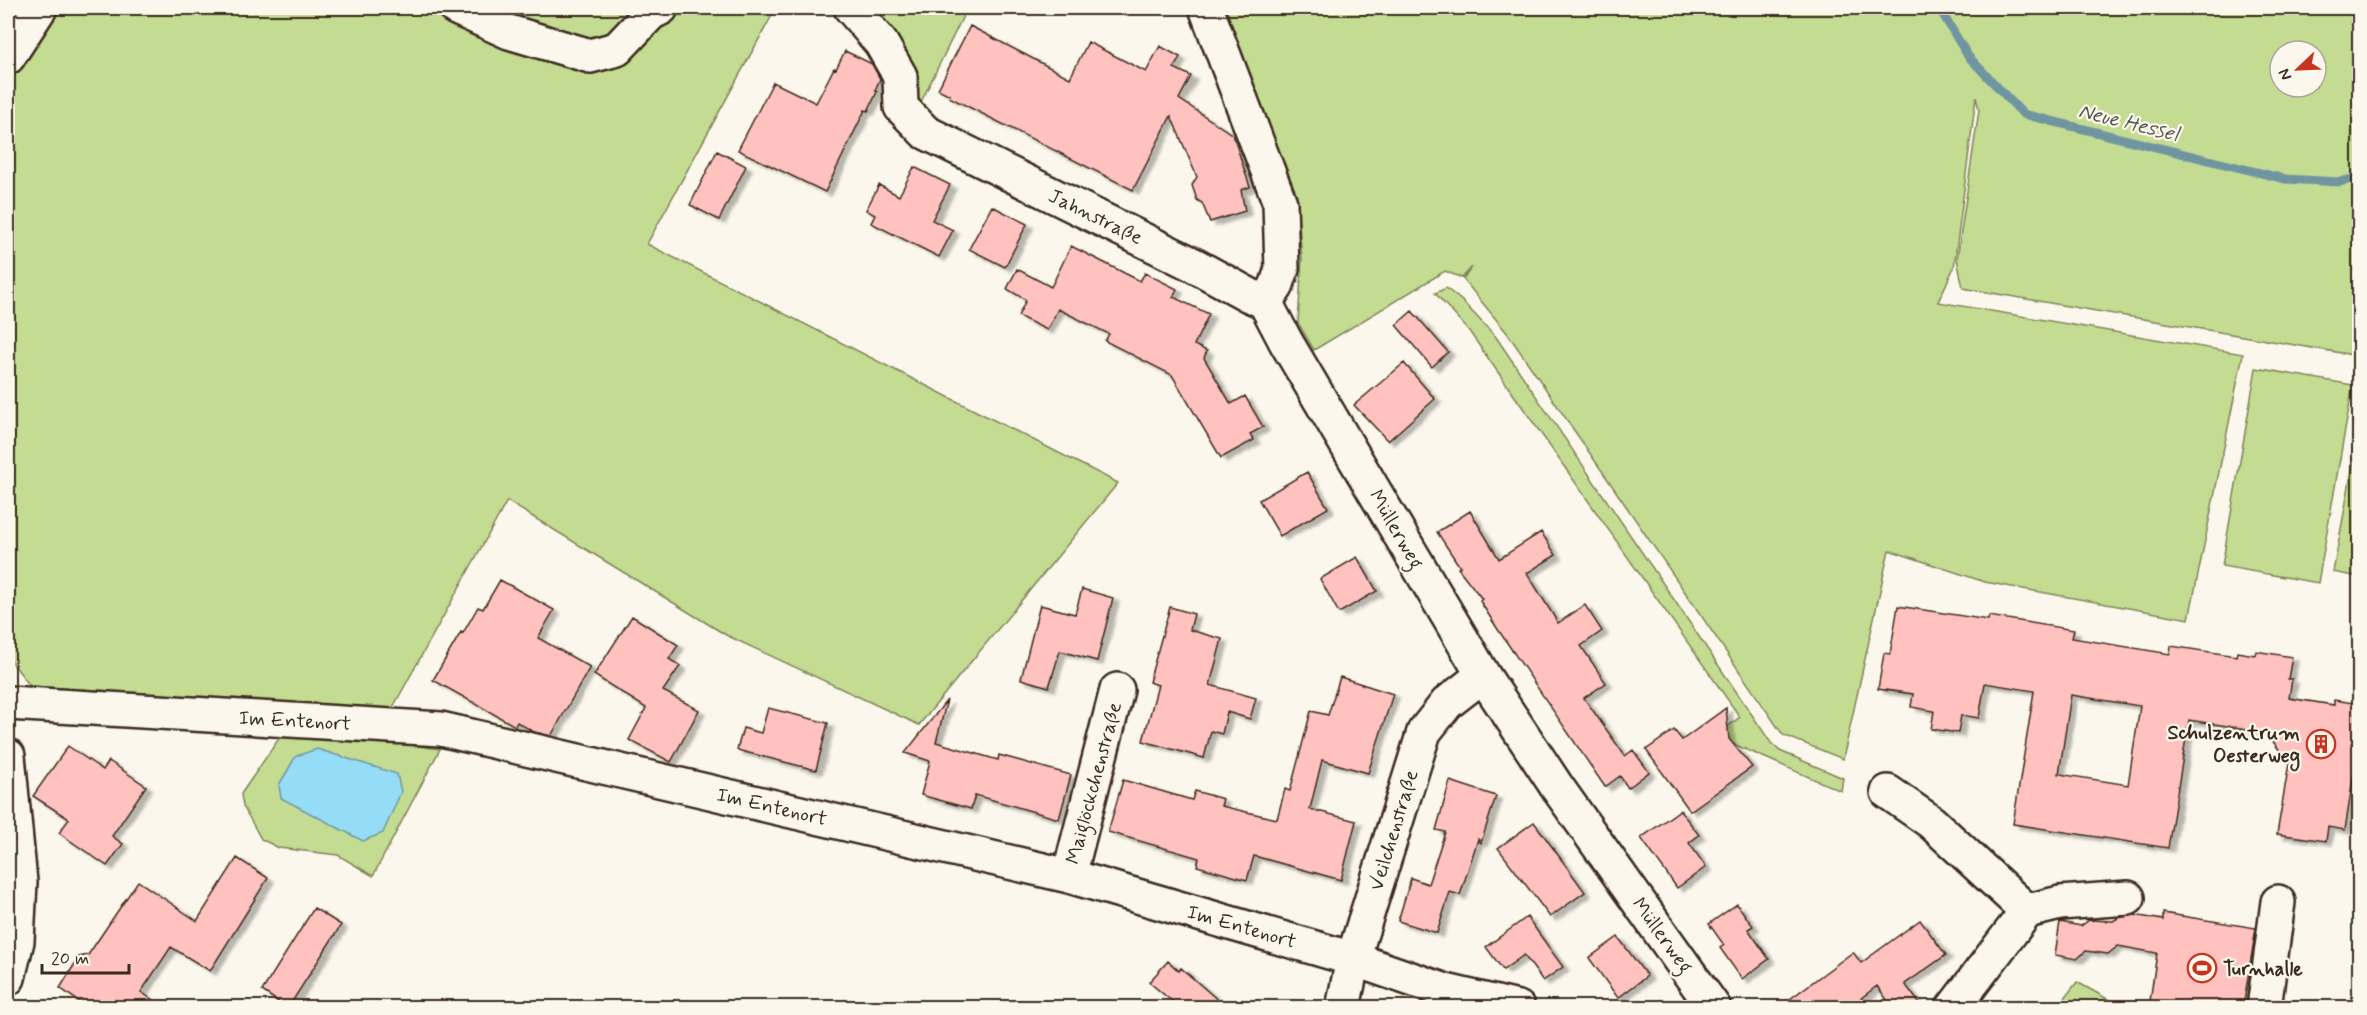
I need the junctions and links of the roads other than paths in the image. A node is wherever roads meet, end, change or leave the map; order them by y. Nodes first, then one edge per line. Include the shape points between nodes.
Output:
1 (39, 8) edge
2 (456, 8) edge
3 (661, 8) edge
4 (851, 8) edge
5 (1206, 8) edge
6 (8, 57) edge
7 (1265, 302) junction
8 (1483, 675) junction
9 (1118, 690) dead end
10 (8, 703) edge
11 (8, 756) edge
12 (1888, 792) dead end
13 (1068, 876) junction
14 (2128, 898) dead end
15 (2278, 902) dead end
16 (2027, 911) junction
17 (1353, 958) junction
18 (8, 978) edge
19 (1343, 1008) edge
20 (1518, 1008) edge
21 (1714, 1008) edge
22 (1953, 1008) edge
23 (2264, 1008) edge

1 - 6 street
2 - 3 street via 509,32 590,56 616,49 651,13
4 - 7 street, Jahnstraße via 881,43 900,76 901,106 925,132
5 - 7 street via 1280,203 1282,269
7 - 8 street, Müllerweg
8 - 17 street, Veilchenstraße via 1448,703 1424,732
8 - 21 street, Müllerweg via 1557,787
9 - 13 street, Maiglöckchenstraße
10 - 13 street, Im Entenort via 441,729
11 - 18 street via 20,882 17,941
12 - 16 street via 1931,822
13 - 17 street, Im Entenort
14 - 16 street via 2060,903
15 - 23 street
16 - 22 street
17 - 19 street, Veilchenstraße
17 - 20 street, Im Entenort via 1446,991

